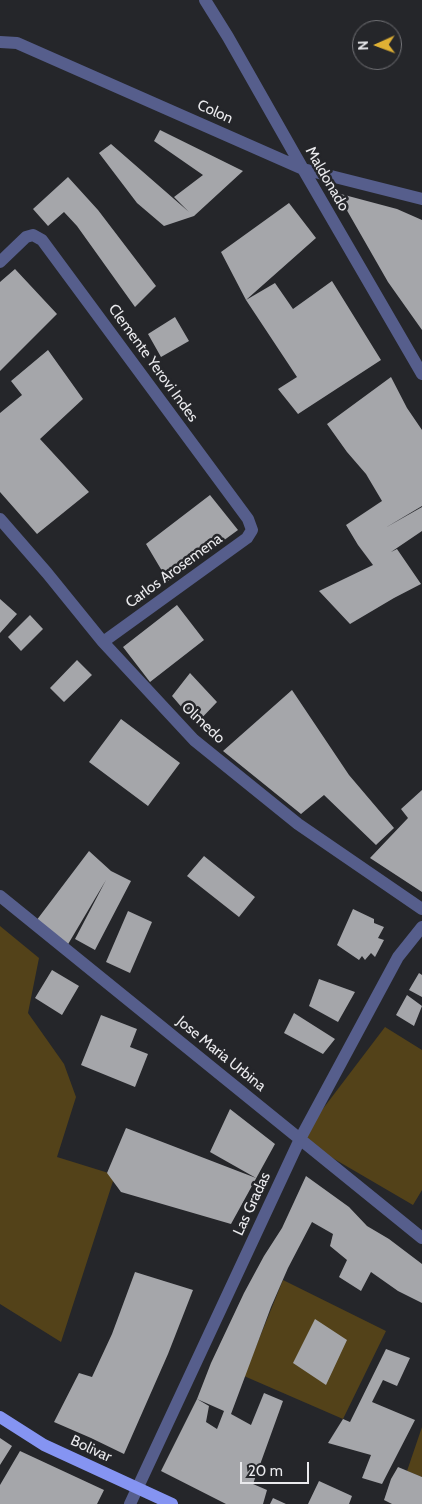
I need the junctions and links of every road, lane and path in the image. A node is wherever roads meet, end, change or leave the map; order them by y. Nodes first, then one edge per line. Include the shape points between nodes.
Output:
1 (204, 0) edge
2 (0, 42) edge
3 (302, 169) junction
4 (422, 199) edge
5 (0, 262) edge
6 (422, 374) edge
7 (248, 519) joint
8 (0, 520) edge
9 (103, 642) junction
10 (0, 896) edge
11 (422, 909) edge
12 (422, 927) edge
13 (300, 1139) junction
14 (422, 1238) edge
15 (0, 1417) edge
16 (138, 1488) junction
17 (130, 1504) edge
18 (172, 1504) edge

1 - 3 street, Maldonado
2 - 3 street, Colon via 17,43
3 - 4 street, Colon
3 - 6 street, Maldonado
5 - 7 street, Clemente Yerovi Indes via 26,237 33,235 42,240
7 - 9 street, Carlos Arosemena via 252,530 247,538
8 - 9 street, Olmedo
9 - 11 street, Olmedo via 194,740 298,824
10 - 13 street, Jose Maria Urbina
12 - 13 street, Las Gradas via 398,957
13 - 14 street, Jose Maria Urbina
13 - 16 street, Las Gradas
15 - 16 main road, Bolivar via 44,1445
16 - 17 street, Las Gradas
16 - 18 main road, Bolivar

